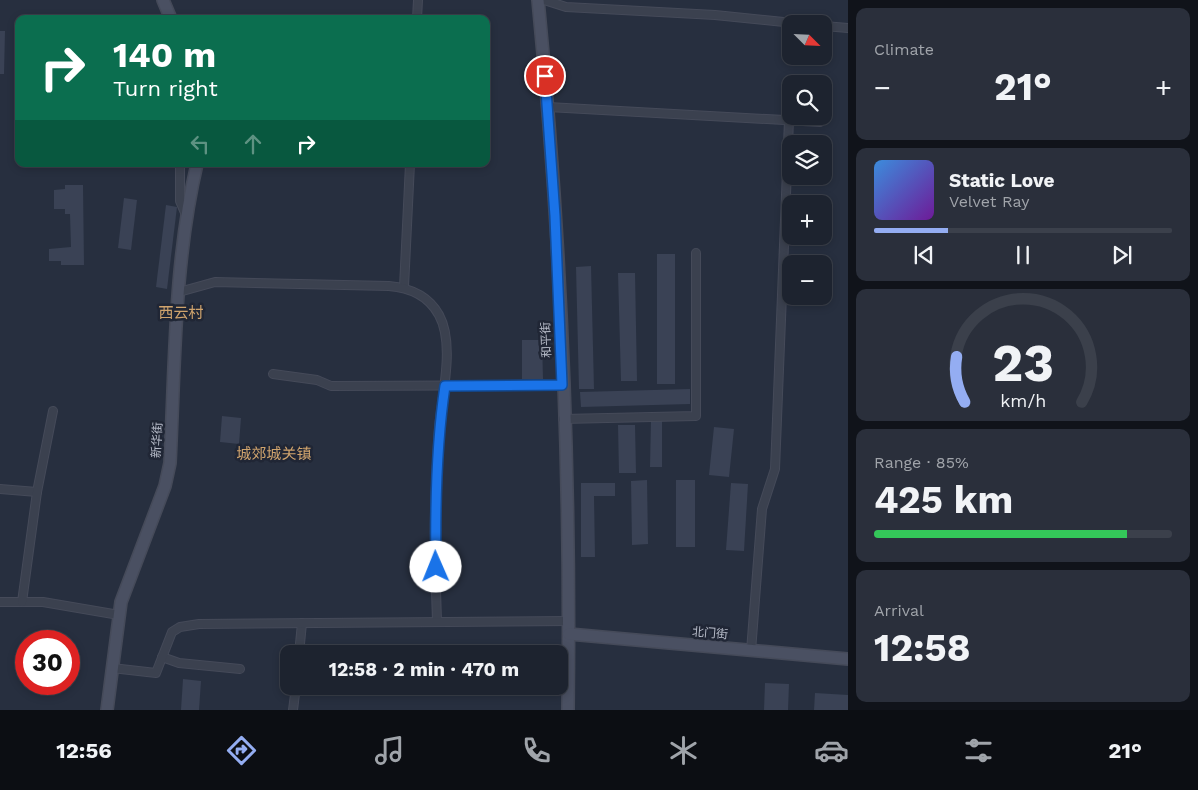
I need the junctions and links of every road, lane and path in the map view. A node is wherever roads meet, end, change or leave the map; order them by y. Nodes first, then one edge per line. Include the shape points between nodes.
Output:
1 (163, 0) edge
2 (418, 0) edge
3 (538, 0) edge
4 (544, 0) edge
5 (169, 15) edge
6 (417, 15) edge
7 (782, 22) edge
8 (832, 27) edge
9 (848, 28) edge
10 (548, 107) junction
11 (782, 120) edge
12 (789, 125) edge
13 (180, 167) edge
14 (197, 167) edge
15 (410, 167) edge
16 (187, 217) junction
17 (696, 254) dead end
18 (404, 287) junction
19 (179, 292) junction
20 (273, 374) dead end
21 (562, 385) junction
22 (445, 386) junction
23 (53, 411) dead end
24 (564, 419) junction
25 (0, 489) edge
26 (37, 492) junction
27 (0, 602) edge
28 (22, 602) junction
29 (119, 615) junction
30 (569, 621) junction
31 (437, 622) junction
32 (302, 623) junction
33 (569, 634) junction
34 (300, 645) edge
35 (750, 650) junction
36 (162, 657) junction
37 (848, 659) edge
38 (112, 668) junction
39 (240, 668) dead end
40 (295, 695) edge
41 (107, 710) edge
42 (293, 710) edge
43 (568, 710) edge

1 - 5 street
2 - 6 street
3 - 10 street, 和平街
4 - 7 street via 566,7
8 - 9 street
10 - 11 street
10 - 21 street, 和平街
12 - 35 street via 775,469 762,509
13 - 16 street via 180,200
14 - 16 street, 新华街
15 - 18 street
16 - 19 street, 新华街
17 - 24 street via 696,416
18 - 19 street via 215,282
18 - 22 street via 430,302 439,315 444,330
19 - 29 street, 新华街 via 166,486 121,602
20 - 22 street via 318,380 331,386
21 - 22 street
21 - 24 street, 和平街
22 - 31 street via 439,426 435,512
23 - 26 street
24 - 30 street, 和平街
25 - 26 street
26 - 28 street
27 - 28 street
28 - 29 street via 43,602
29 - 38 street, 新华街
30 - 31 street
30 - 33 street, 和平街
31 - 32 street
32 - 34 street
32 - 36 street via 180,627 172,632
33 - 35 street, 北门街
33 - 43 street, 和平街
35 - 37 street, 北门街
36 - 38 street via 156,673
36 - 39 street via 179,662
38 - 41 street, 新华街
40 - 42 street

